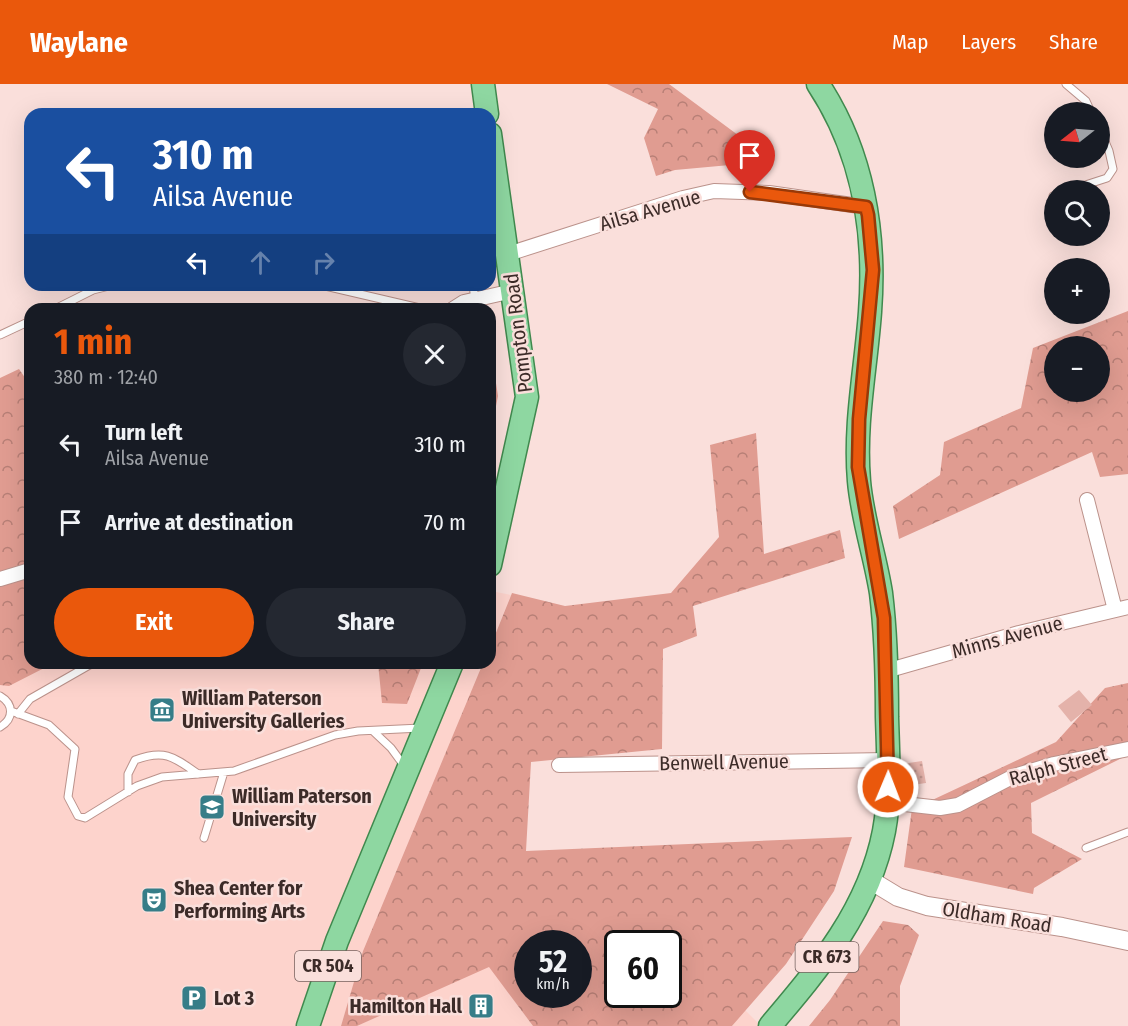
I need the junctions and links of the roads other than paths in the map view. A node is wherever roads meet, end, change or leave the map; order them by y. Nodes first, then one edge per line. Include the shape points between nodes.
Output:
1 (483, 84) edge
2 (818, 84) edge
3 (1066, 84) edge
4 (1086, 102) edge
5 (486, 108) edge
6 (1110, 156) edge
7 (1101, 180) edge
8 (496, 181) edge
9 (866, 207) junction
10 (508, 254) junction
11 (91, 291) edge
12 (347, 291) edge
13 (474, 291) edge
14 (513, 291) junction
15 (475, 300) junction
16 (67, 303) edge
17 (398, 303) edge
18 (468, 303) edge
19 (24, 324) edge
20 (0, 335) edge
21 (1087, 500) dead end
22 (496, 538) edge
23 (24, 572) edge
24 (0, 579) edge
25 (1122, 608) edge
26 (82, 669) edge
27 (450, 669) edge
28 (886, 670) junction
29 (0, 696) edge
30 (14, 712) junction
31 (0, 727) edge
32 (425, 728) junction
33 (373, 731) junction
34 (1128, 749) edge
35 (888, 760) junction
36 (559, 765) dead end
37 (407, 771) junction
38 (224, 772) junction
39 (198, 774) junction
40 (128, 792) junction
41 (887, 802) junction
42 (1128, 832) edge
43 (204, 838) dead end
44 (1086, 848) dead end
45 (870, 880) junction
46 (1128, 941) edge
47 (308, 1026) edge
48 (770, 1026) edge

1 - 5 main road
2 - 9 main road, CR 673 via 855,161
3 - 4 lane
6 - 7 lane via 1113,169
8 - 10 main road, Pompton Road
9 - 10 street, Ailsa Avenue via 769,193 714,191
9 - 28 main road, CR 673 via 873,270 858,467 881,593
10 - 14 main road, Pompton Road
11 - 16 lane
12 - 17 lane
13 - 15 lane
14 - 15 street
14 - 22 main road, Pompton Road via 527,397
15 - 18 street
19 - 20 lane
21 - 25 street
23 - 24 street
25 - 28 street, Minns Avenue
26 - 30 lane
27 - 32 main road, CR 504
28 - 35 main road, CR 673
29 - 30 lane
30 - 31 lane
30 - 40 lane via 49,725 75,749 68,797 78,816 85,818
32 - 33 lane
32 - 37 main road, CR 504
33 - 37 lane
33 - 38 lane via 335,735
34 - 41 street, Ralph Street via 1064,761 1014,776 958,805 940,808
35 - 36 street, Benwell Avenue
35 - 41 main road, CR 673
37 - 47 main road, CR 504 via 337,941
38 - 39 lane
38 - 43 lane
39 - 40 lane via 162,777
39 - 40 lane via 173,756 152,754 135,760 128,774
41 - 45 main road, CR 673
42 - 44 lane
45 - 46 street, Oldham Road via 898,897 927,906
45 - 48 main road, CR 673 via 836,944

